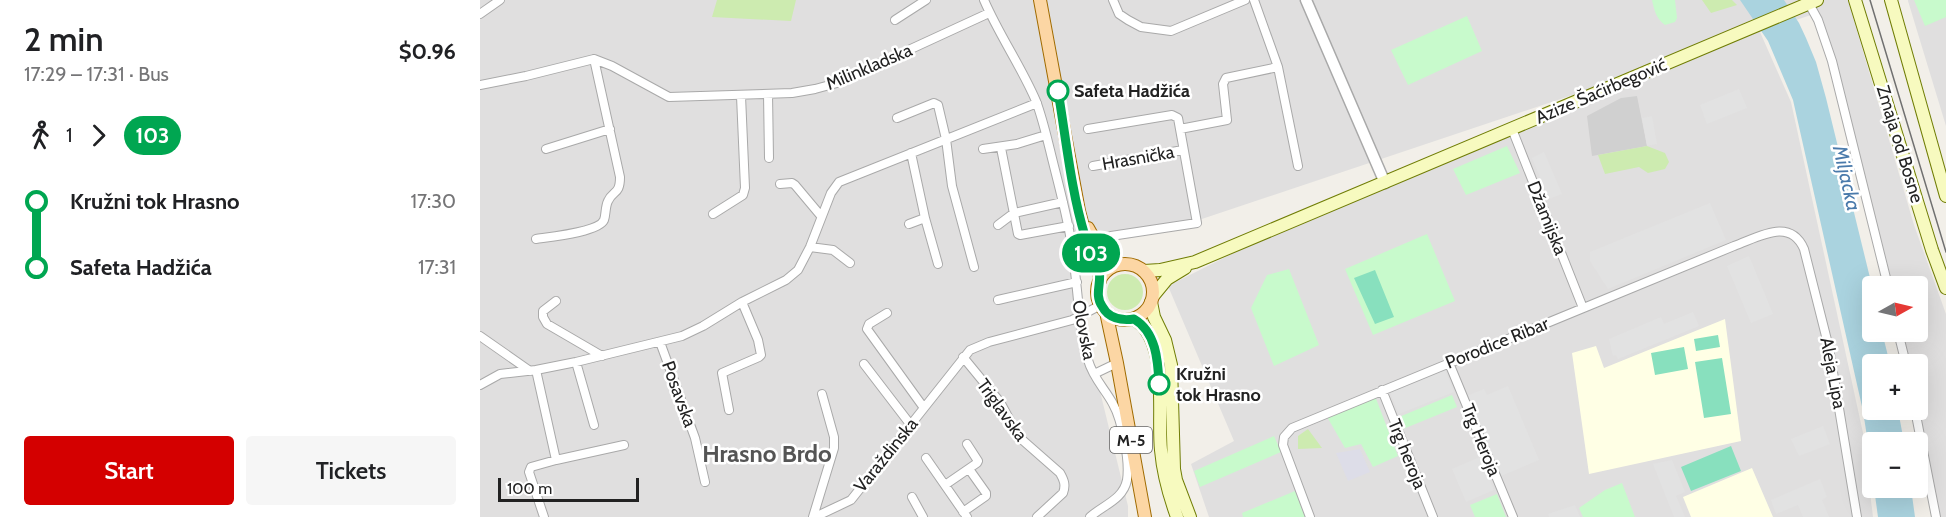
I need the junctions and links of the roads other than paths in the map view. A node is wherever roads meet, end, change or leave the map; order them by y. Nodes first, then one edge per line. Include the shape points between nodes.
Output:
1 (500, 0) edge
2 (926, 0) edge
3 (984, 0) edge
4 (1040, 0) edge
5 (1113, 0) edge
6 (1245, 0) edge
7 (1254, 0) edge
8 (1306, 0) edge
9 (1855, 0) edge
10 (1891, 0) edge
11 (1811, 1) edge
12 (989, 13) junction
13 (480, 14) edge
14 (895, 20) dead end
15 (594, 59) junction
16 (1278, 67) junction
17 (480, 85) edge
18 (768, 94) junction
19 (741, 96) junction
20 (1037, 103) junction
21 (897, 118) dead end
22 (610, 129) junction
23 (1088, 129) dead end
24 (1180, 129) junction
25 (1512, 129) junction
26 (1046, 135) junction
27 (946, 139) junction
28 (1001, 148) junction
29 (546, 149) dead end
30 (983, 149) dead end
31 (1183, 150) junction
32 (911, 153) junction
33 (769, 158) dead end
34 (1093, 166) dead end
35 (1298, 166) dead end
36 (1385, 183) junction
37 (780, 184) dead end
38 (1946, 196) edge
39 (1063, 202) junction
40 (1078, 211) junction
41 (1014, 213) junction
42 (713, 214) dead end
43 (821, 216) junction
44 (924, 219) junction
45 (909, 224) dead end
46 (998, 225) dead end
47 (1069, 226) junction
48 (1794, 234) joint
49 (1111, 236) dead end
50 (536, 239) dead end
51 (810, 247) junction
52 (1195, 262) junction
53 (850, 263) dead end
54 (938, 264) dead end
55 (1121, 264) junction
56 (974, 267) dead end
57 (1144, 271) junction
58 (1886, 276) edge
59 (1100, 281) junction
60 (1077, 282) junction
61 (1946, 288) edge
62 (1152, 299) junction
63 (998, 300) dead end
64 (556, 301) dead end
65 (742, 302) junction
66 (1103, 308) junction
67 (1583, 308) junction
68 (887, 313) dead end
69 (1081, 316) junction
70 (1129, 319) junction
71 (480, 336) edge
72 (660, 342) junction
73 (602, 356) junction
74 (963, 357) junction
75 (576, 362) junction
76 (1117, 363) junction
77 (1449, 363) junction
78 (864, 364) dead end
79 (533, 370) junction
80 (1094, 374) junction
81 (480, 385) edge
82 (1382, 390) junction
83 (822, 393) dead end
84 (924, 408) junction
85 (729, 410) dead end
86 (1918, 420) edge
87 (910, 424) junction
88 (594, 425) dead end
89 (967, 444) dead end
90 (624, 445) dead end
91 (926, 458) dead end
92 (556, 460) junction
93 (969, 469) junction
94 (705, 482) dead end
95 (945, 485) junction
96 (912, 497) dead end
97 (965, 514) edge
98 (544, 517) edge
99 (814, 517) edge
100 (923, 517) edge
101 (1037, 517) edge
102 (1089, 517) edge
103 (1144, 517) edge
104 (1177, 517) edge
105 (1190, 517) edge
106 (1310, 517) edge
107 (1432, 517) edge
108 (1513, 517) edge
109 (1857, 517) edge
110 (1936, 517) edge

1 - 13 street
2 - 14 street
3 - 12 street, Olovska
4 - 40 main road, M-5
5 - 6 street via 1119,14 1141,27 1171,31
7 - 16 street
8 - 36 street
9 - 61 main road, Zmaja od Bosne
10 - 38 main road, Zmaja od Bosne
11 - 25 main road, Azize Šaćirbegović
11 - 58 street via 1832,61
12 - 18 street, Milinkladska via 837,83
12 - 20 street, Olovska
15 - 17 street
15 - 19 street, Milinkladska via 669,97
15 - 22 street
16 - 24 street, Hrasnička via 1226,78 1223,84 1227,120
16 - 35 street
18 - 19 street, Milinkladska
18 - 33 street
19 - 42 street via 745,188 743,195
20 - 26 street, Olovska
20 - 27 street, Posavska
21 - 27 street via 936,103
22 - 29 street
22 - 50 street via 620,185 608,201 601,225
23 - 24 street, Hrasnička via 1172,115 1178,118
24 - 31 street, Hrasnička
25 - 36 main road, Azize Šaćirbegović
25 - 67 street, Džamijska
26 - 28 street
26 - 39 street, Olovska
27 - 32 street, Posavska
27 - 56 street via 952,186
28 - 30 street
28 - 41 street
31 - 34 street, Hrasnička
31 - 49 street, Hrasnička via 1197,223
32 - 43 street, Posavska via 839,182
32 - 44 street
36 - 52 main road, Azize Šaćirbegović
37 - 43 street via 795,185
39 - 41 street
39 - 47 street, Olovska
40 - 55 main road, M-5 via 1102,250
40 - 59 main road, M-5
41 - 46 street
41 - 47 street via 1016,232 1020,235
43 - 51 street, Posavska
44 - 45 street
44 - 54 street
47 - 60 street, Olovska
48 - 67 street, Porodice Ribar via 1778,231 1745,242
48 - 109 street, Aleja Lipa via 1804,249 1829,348
51 - 53 street via 833,250
51 - 65 street, Posavska via 798,270 786,280
52 - 57 main road, Azize Šaćirbegović
52 - 62 main road, Azize Šaćirbegović via 1167,279
55 - 57 main road, M-5
55 - 59 main road via 1112,267
57 - 62 main road via 1153,287
59 - 66 main road, M-5 via 1098,297
60 - 63 street
60 - 69 street, Olovska
62 - 70 main road via 1147,310
62 - 105 main road via 1154,317 1171,365 1176,480
64 - 73 street via 543,311 547,324
65 - 72 street, Posavska via 703,326
65 - 85 street via 761,355 722,373
66 - 69 street
66 - 70 main road via 1112,316
66 - 76 main road, M-5
67 - 77 street, Porodice Ribar
68 - 84 street, Varaždinska via 867,329
69 - 74 street via 989,342
69 - 80 street, Olovska
70 - 76 main road, M-5 via 1118,335
70 - 104 main road via 1145,328 1156,355 1160,449
71 - 79 street
72 - 73 street, Posavska
72 - 94 street, Posavska via 695,438
73 - 75 street, Posavska
74 - 84 street, Varaždinska
74 - 101 street, Triglavska via 1000,402 1020,437 1063,478 1063,493
75 - 79 street, Posavska
75 - 88 street
76 - 80 street
76 - 103 main road, M-5
77 - 82 street, Porodice Ribar
77 - 108 street, Trg Heroja
78 - 87 street
79 - 81 street, Posavska via 500,374
79 - 92 street
80 - 102 street, Olovska via 1116,411 1128,470 1121,494
82 - 106 street, Porodice Ribar via 1292,428 1284,437 1286,455
82 - 107 street, Trg heroja
83 - 99 street, Varaždinska via 834,448
84 - 87 street, Varaždinska
86 - 110 street
87 - 99 street, Varaždinska via 851,500
89 - 93 street via 978,461
90 - 92 street
91 - 95 street
92 - 98 street via 529,469
93 - 95 street
93 - 97 street via 987,493
95 - 97 street
96 - 100 street

